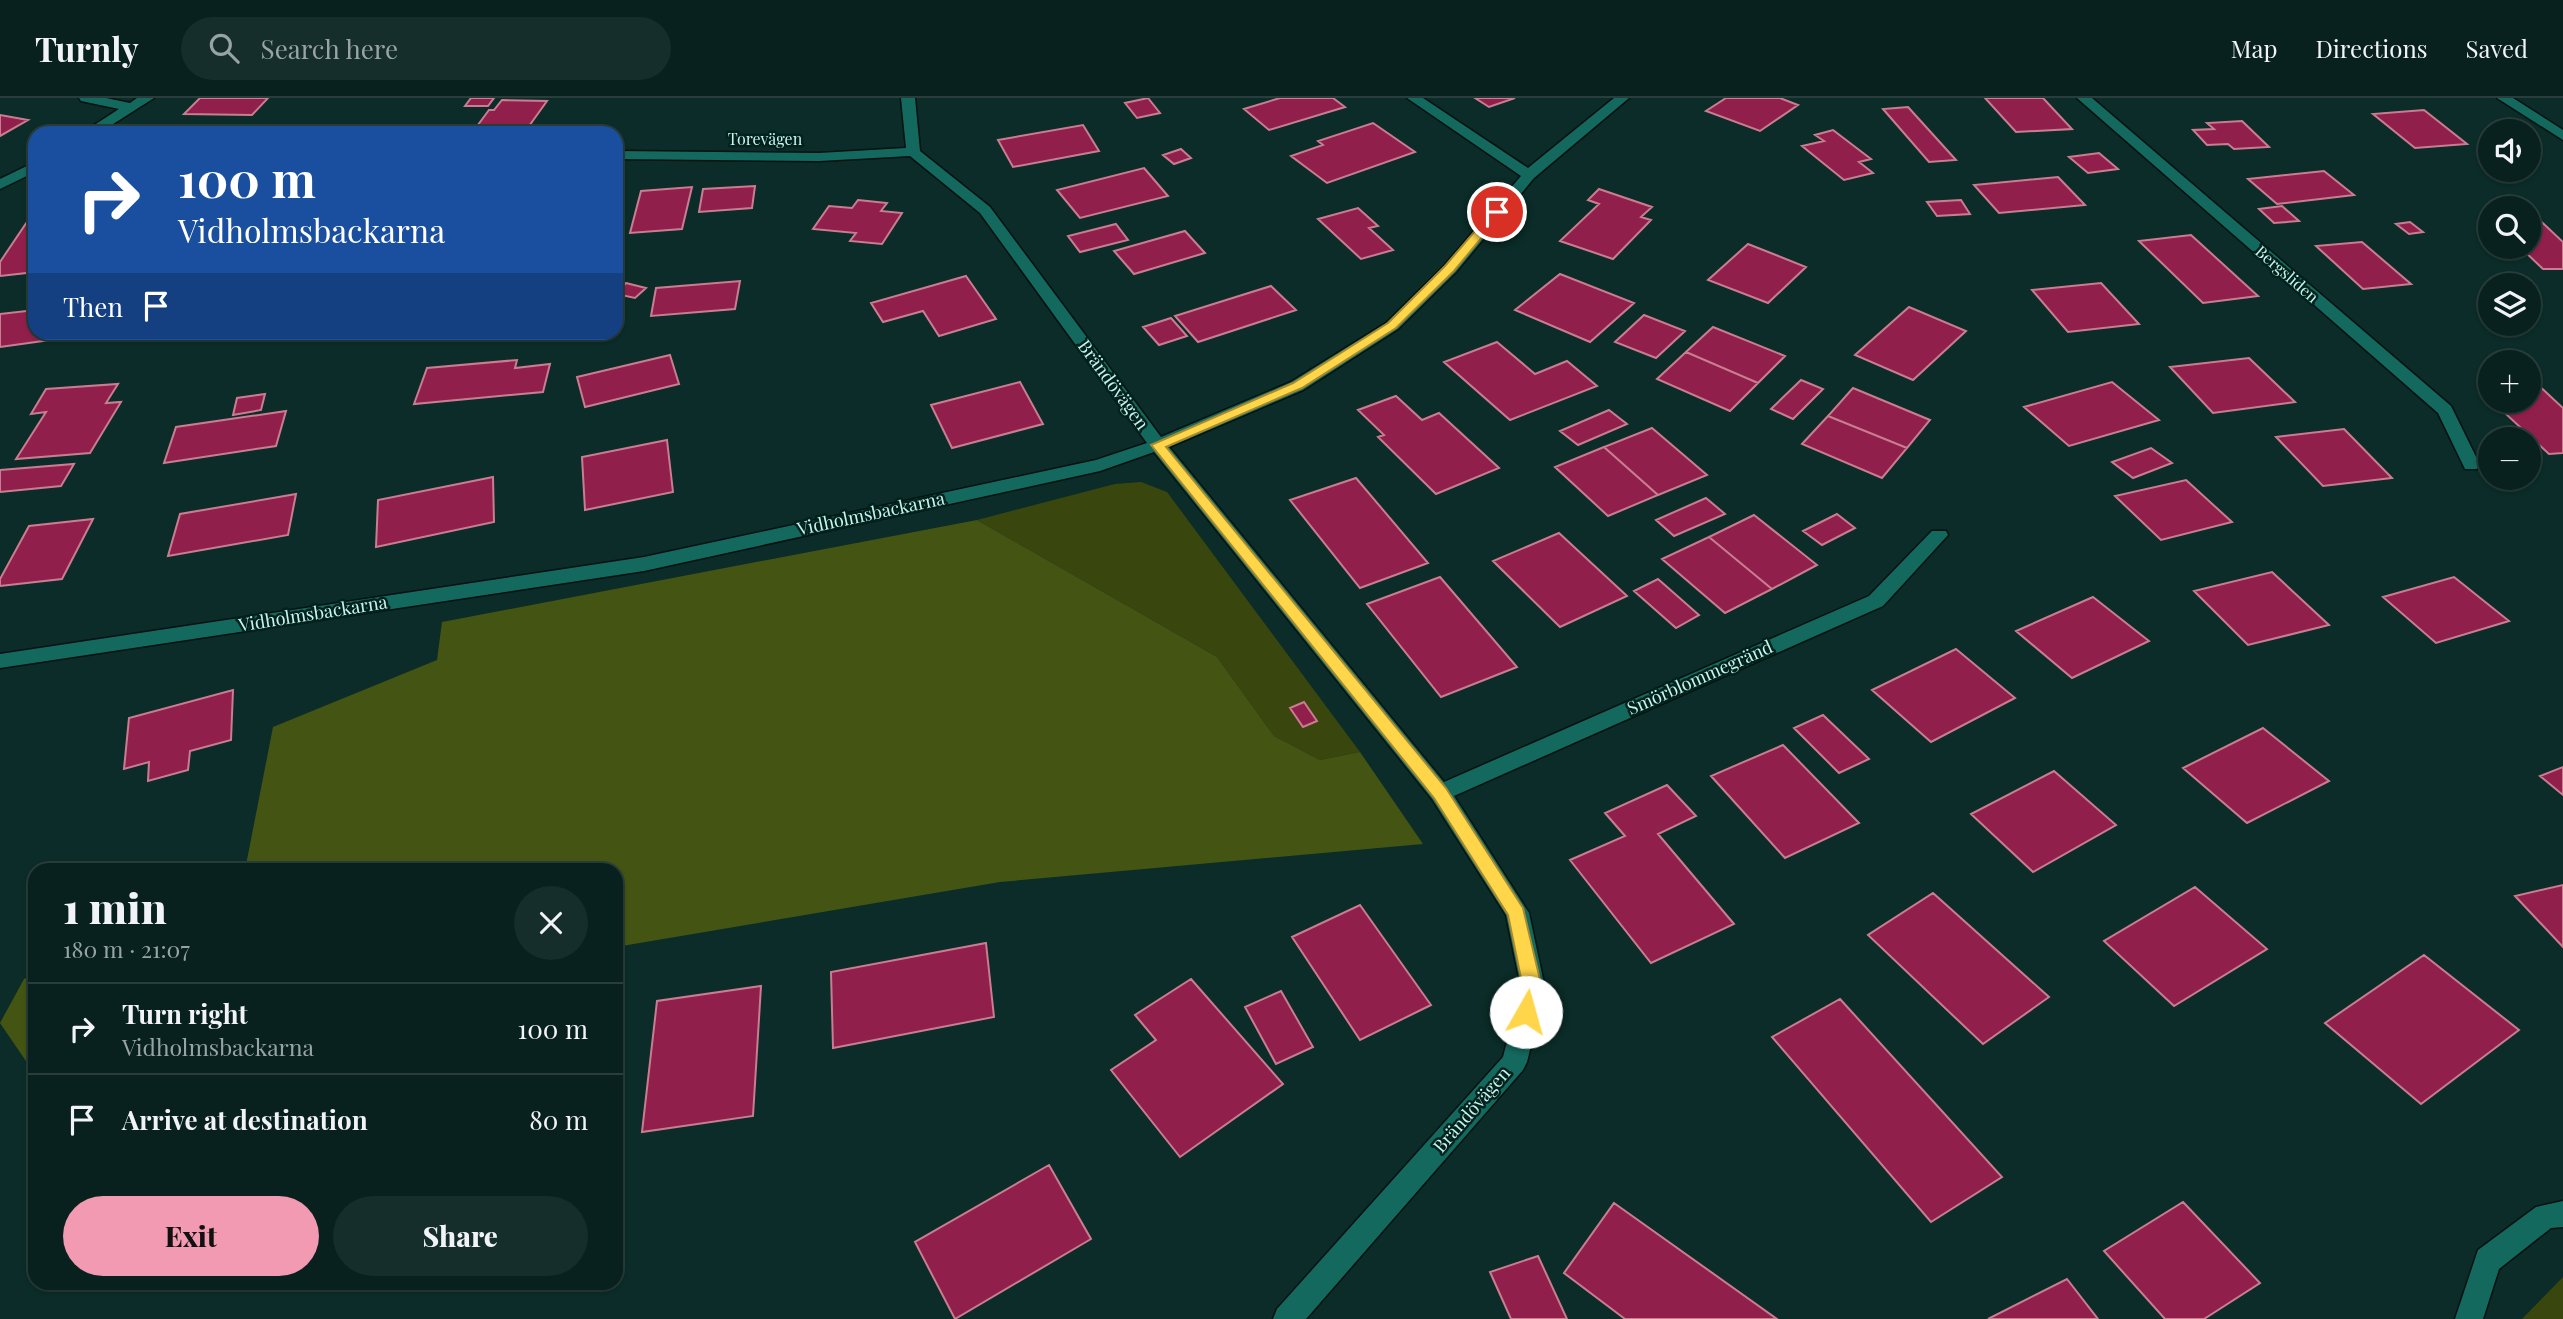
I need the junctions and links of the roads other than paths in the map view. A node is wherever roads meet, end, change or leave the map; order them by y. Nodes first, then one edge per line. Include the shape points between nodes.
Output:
1 (86, 98) edge
2 (147, 98) edge
3 (908, 98) edge
4 (1414, 98) edge
5 (1622, 98) edge
6 (2084, 98) edge
7 (2504, 98) edge
8 (131, 107) junction
9 (100, 126) edge
10 (2563, 136) edge
11 (913, 152) junction
12 (623, 155) edge
13 (28, 170) edge
14 (1529, 175) junction
15 (0, 185) edge
16 (1158, 445) junction
17 (2471, 465) dead end
18 (1939, 535) dead end
19 (0, 661) edge
20 (1440, 793) junction
21 (2563, 1214) edge
22 (1287, 1319) edge
23 (2469, 1319) edge

1 - 8 street
2 - 8 street
3 - 11 street
4 - 14 street
5 - 14 street, Vidholmsbackarna
6 - 17 street, Bergsliden via 2445,410
7 - 10 street
8 - 9 street
11 - 12 street, Torevägen via 819,157
11 - 16 street, Brändövägen via 985,210
13 - 15 street
14 - 16 street, Vidholmsbackarna via 1450,269 1392,326 1297,386
16 - 19 street, Vidholmsbackarna via 1100,465 644,564
16 - 20 street, Brändövägen
18 - 20 street, Smörblommegränd via 1876,601
20 - 22 street, Brändövägen via 1517,914 1533,988 1514,1062
21 - 23 street via 2546,1216 2488,1260

